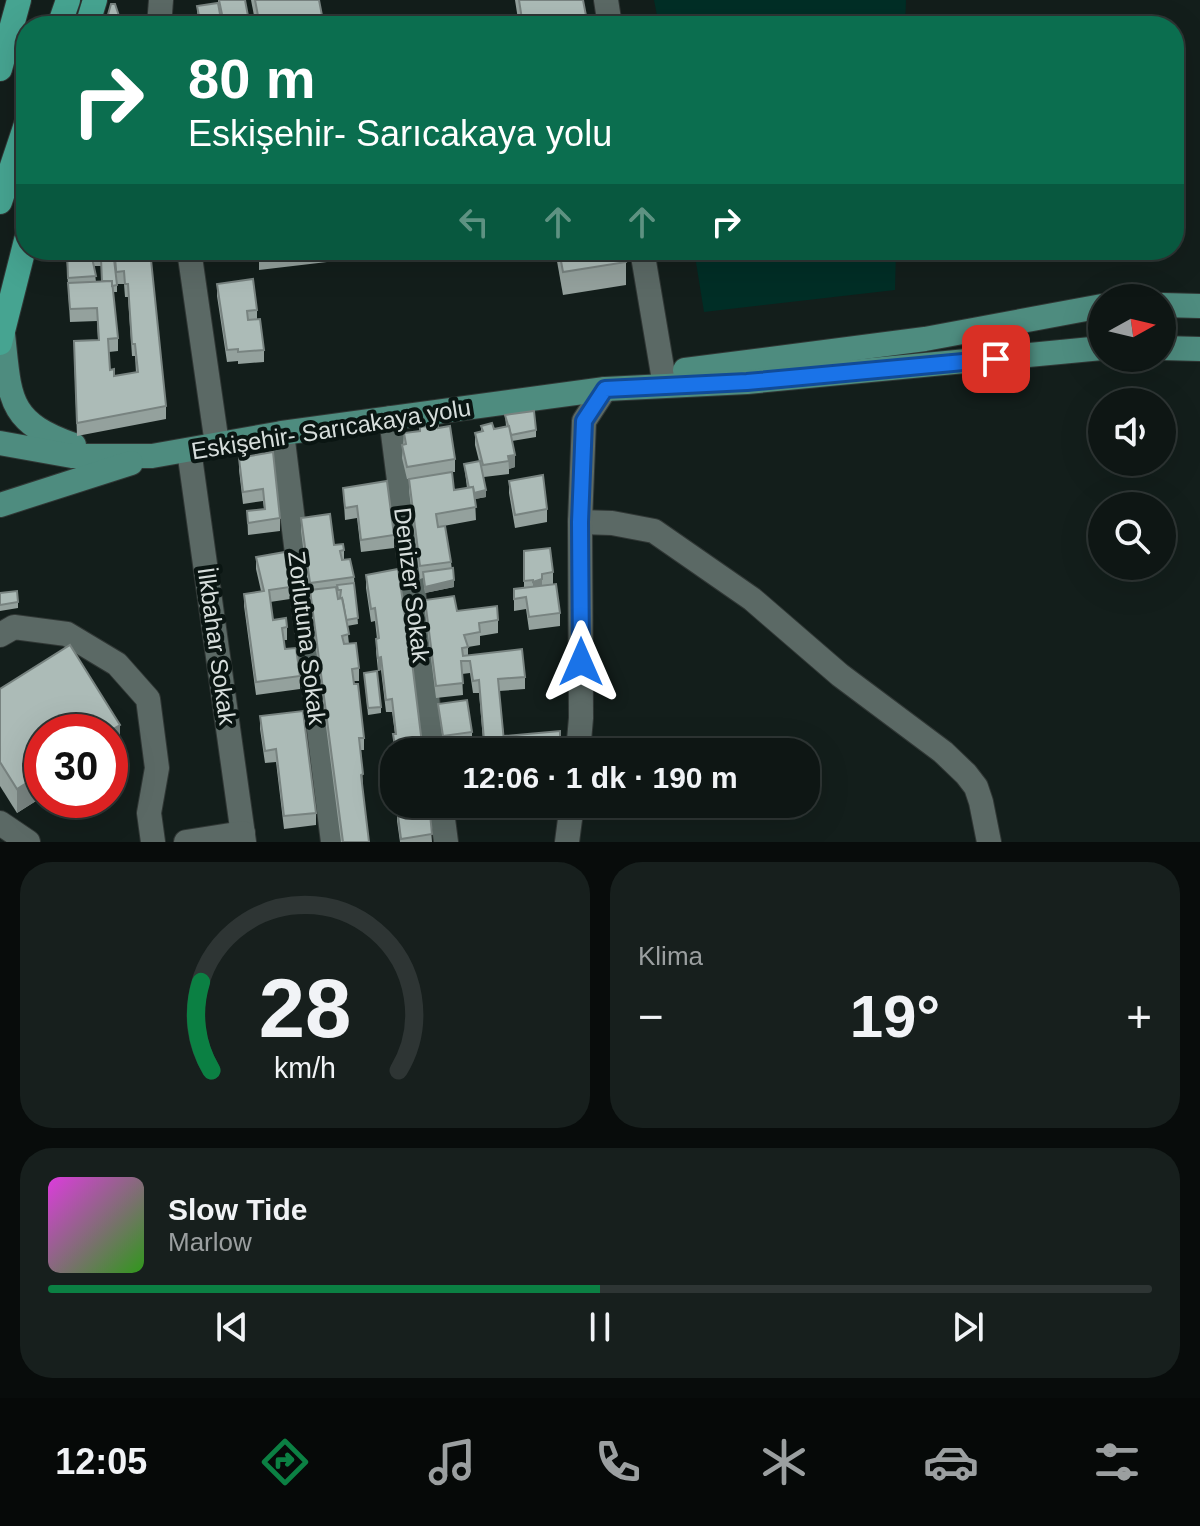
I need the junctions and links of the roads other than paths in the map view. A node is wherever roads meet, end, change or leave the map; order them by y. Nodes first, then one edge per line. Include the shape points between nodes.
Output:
1 (19, 0) edge
2 (0, 69) edge
3 (16, 154) edge
4 (0, 202) edge
5 (21, 260) edge
6 (190, 260) edge
7 (644, 260) edge
8 (1176, 305) edge
9 (1200, 306) edge
10 (1088, 309) edge
11 (2, 338) edge
12 (1176, 348) edge
13 (1088, 349) edge
14 (1200, 349) edge
15 (663, 374) junction
16 (605, 389) junction
17 (510, 402) junction
18 (391, 418) junction
19 (282, 433) junction
20 (0, 443) edge
21 (217, 444) junction
22 (189, 450) junction
23 (152, 456) junction
24 (6, 505) edge
25 (580, 522) junction
26 (0, 635) edge
27 (432, 738) edge
28 (579, 738) edge
29 (443, 818) edge
30 (570, 818) edge
31 (0, 823) edge
32 (244, 838) edge
33 (28, 842) edge
34 (153, 842) edge
35 (186, 842) edge
36 (333, 842) edge
37 (446, 842) edge
38 (567, 842) edge
39 (989, 842) edge

1 - 2 highway
3 - 4 highway
5 - 11 highway
6 - 21 street
7 - 15 street
8 - 9 main road
10 - 15 main road, Eskişehir- Sarıcakaya yolu via 925,339
11 - 23 main road via 10,392 22,417 48,436 78,446
12 - 14 main road
13 - 16 main road, Eskişehir- Sarıcakaya yolu via 747,382
15 - 17 main road, Eskişehir- Sarıcakaya yolu
16 - 17 main road, Eskişehir- Sarıcakaya yolu
16 - 25 street via 584,421
17 - 18 main road, Eskişehir- Sarıcakaya yolu
18 - 19 main road, Eskişehir- Sarıcakaya yolu
18 - 27 street, Denizer Sokak
19 - 21 main road, Eskişehir- Sarıcakaya yolu
19 - 36 street, Zorlutuna Sokak
20 - 23 main road via 72,456
21 - 22 main road, Eskişehir- Sarıcakaya yolu
22 - 23 main road, Eskişehir- Sarıcakaya yolu
22 - 32 street, İlkbahar Sokak
23 - 24 main road
25 - 28 street
25 - 39 street via 654,531 752,599 966,774 976,787
26 - 34 street via 14,627 67,634 117,664 148,699 157,768 149,813
29 - 37 street
30 - 38 street
31 - 33 street
32 - 35 street

